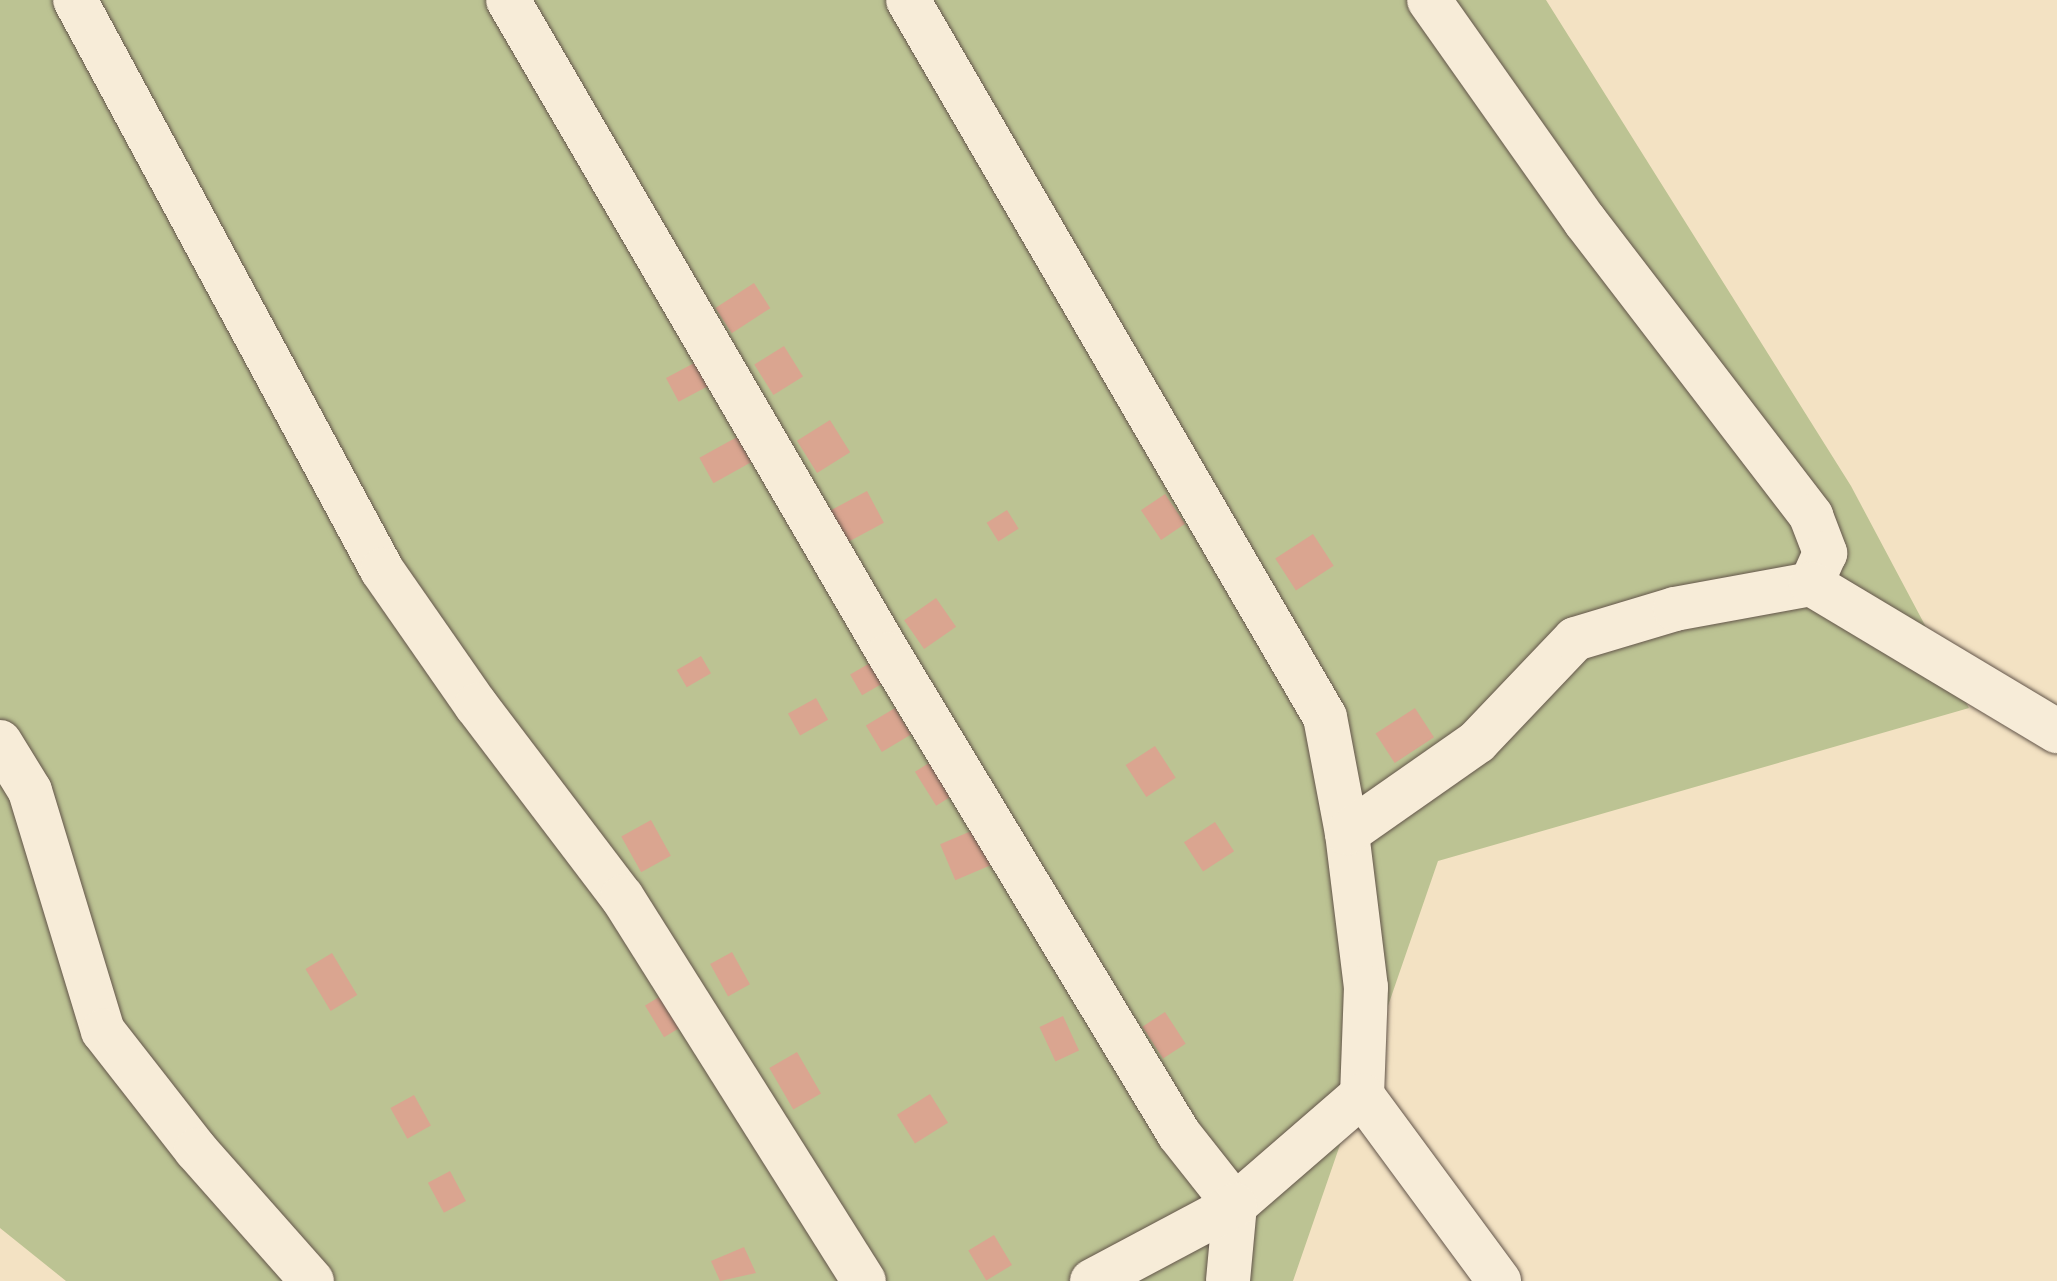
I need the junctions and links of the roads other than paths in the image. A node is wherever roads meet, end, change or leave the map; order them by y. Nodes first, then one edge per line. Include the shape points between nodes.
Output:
1 (75, 0) edge
2 (508, 0) edge
3 (908, 0) edge
4 (1429, 0) edge
5 (1811, 584) junction
6 (2057, 731) edge
7 (0, 742) edge
8 (1347, 833) junction
9 (1362, 1095) junction
10 (1235, 1205) junction
11 (312, 1281) edge
12 (864, 1281) edge
13 (1092, 1281) edge
14 (1228, 1281) edge
15 (1499, 1281) edge

1 - 12 street via 382,570 476,705 622,897
2 - 10 street via 897,668 1179,1134
3 - 8 street via 1325,717
4 - 5 street via 1585,221 1811,516 1825,553
5 - 6 street
5 - 8 street via 1675,609 1575,639 1477,742
7 - 11 street via 30,791 103,1031 196,1150
8 - 9 street via 1366,987
9 - 10 street
9 - 15 street via 1408,1166
10 - 13 street
10 - 14 street

